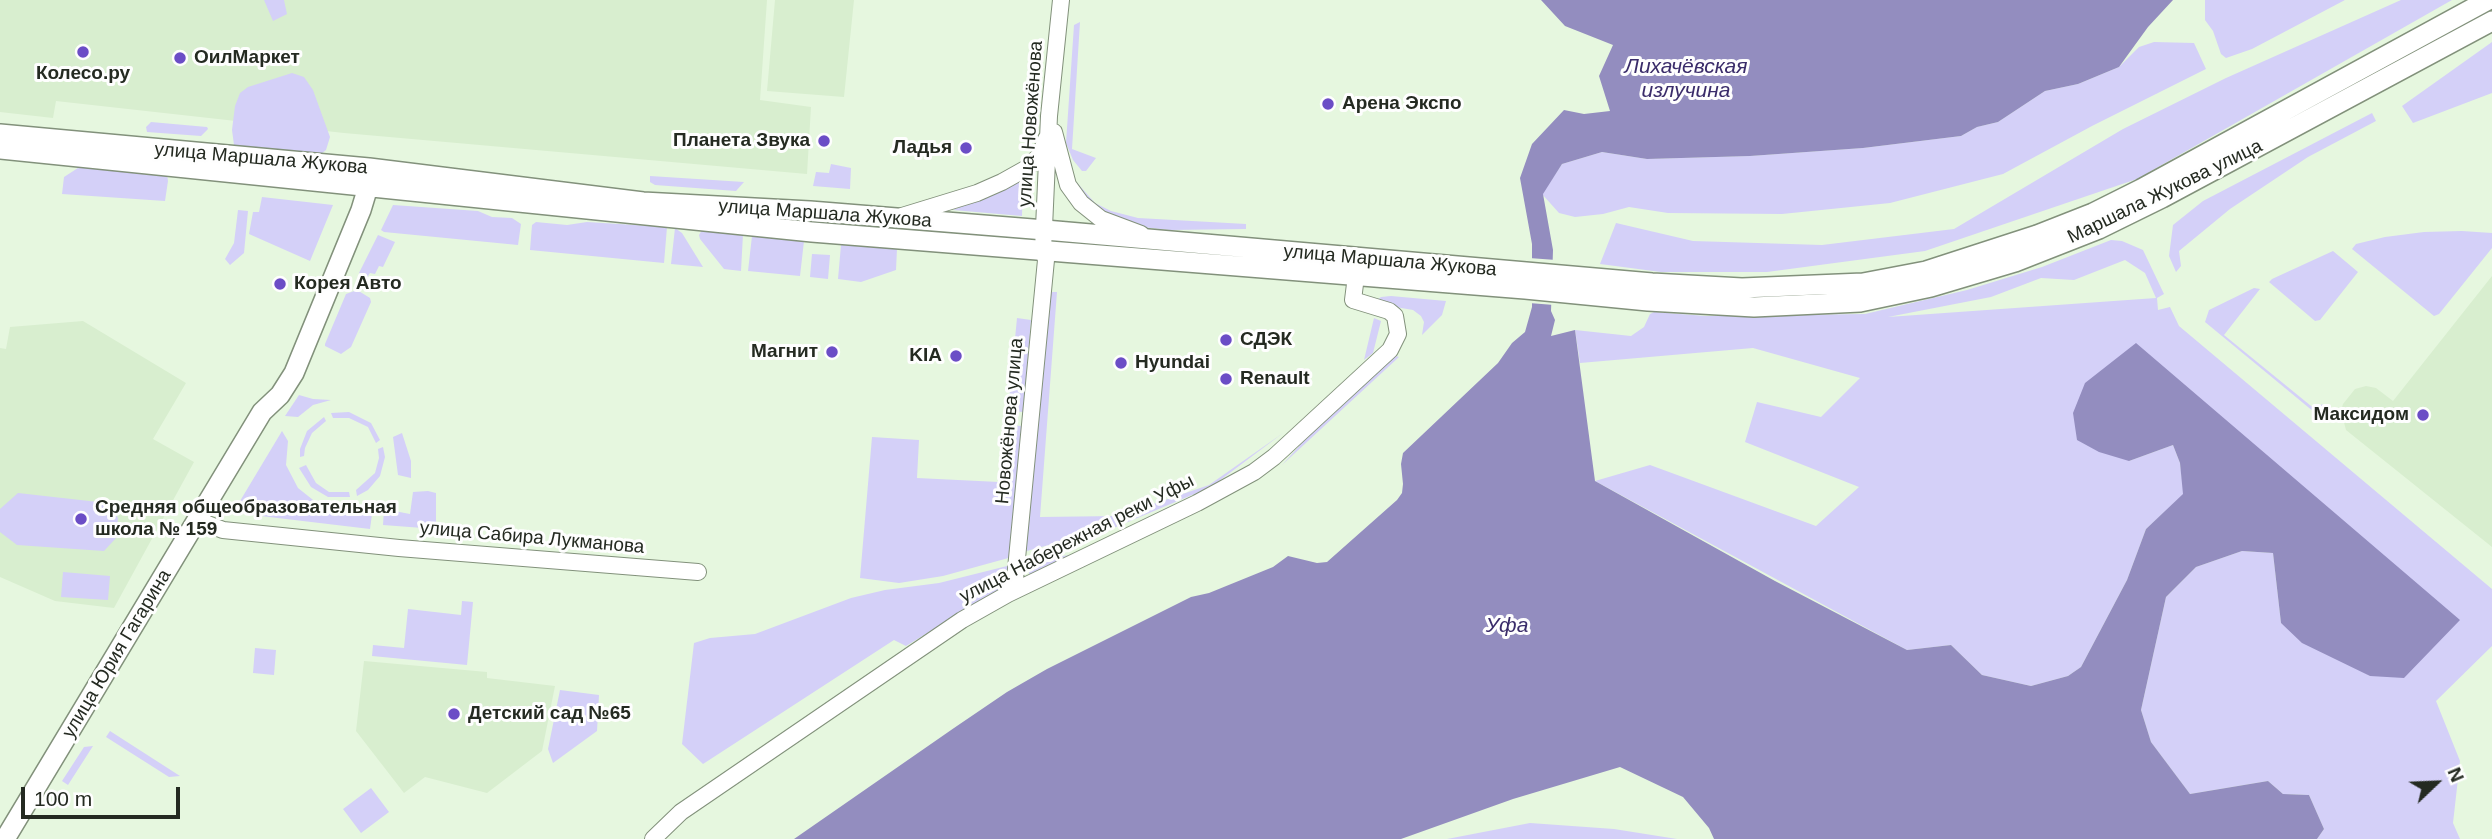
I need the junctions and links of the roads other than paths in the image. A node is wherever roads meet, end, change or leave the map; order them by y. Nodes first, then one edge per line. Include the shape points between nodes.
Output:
1 (1061, 0) edge
2 (2488, 0) edge
3 (2489, 24) edge
4 (1049, 116) junction
5 (0, 134) edge
6 (0, 149) edge
7 (371, 178) junction
8 (895, 218) junction
9 (1045, 230) junction
10 (1152, 239) junction
11 (1043, 250) junction
12 (1356, 276) junction
13 (1449, 276) junction
14 (1650, 292) junction
15 (197, 520) junction
16 (698, 572) dead end
17 (1008, 594) junction
18 (5, 839) edge
19 (653, 839) edge

1 - 4 street, улица Новожёнова
2 - 14 main road, Маршала Жукова улица via 2141,189 2038,235 1926,271 1863,283
3 - 14 main road, Маршала Жукова улица via 2149,204 2015,262 1860,302 1754,307
4 - 8 street via 1040,155 1027,168 976,193
4 - 9 street, улица Новожёнова
4 - 10 street via 1068,185 1081,203 1101,219
5 - 7 main road, улица Маршала Жукова
6 - 7 main road, улица Маршала Жукова
7 - 8 main road, улица Маршала Жукова
7 - 11 main road, улица Маршала Жукова via 812,232
7 - 15 main road, улица Юрия Гагарина via 294,373 262,412
8 - 9 main road, улица Маршала Жукова
9 - 10 main road, улица Маршала Жукова
9 - 11 street, улица Новожёнова
10 - 13 main road, улица Маршала Жукова
11 - 12 main road, улица Маршала Жукова
11 - 17 street, Новожёнова улица via 1046,260 1016,579
12 - 13 main road, улица Маршала Жукова
12 - 17 street, улица Набережная реки Уфы via 1353,300 1395,316 1398,334 1390,350 1342,396 1254,471
13 - 14 main road, улица Маршала Жукова
15 - 16 street, улица Сабира Лукманова via 223,530
15 - 18 main road, улица Юрия Гагарина
17 - 19 street, улица Набережная реки Уфы via 961,620 764,754 681,812

